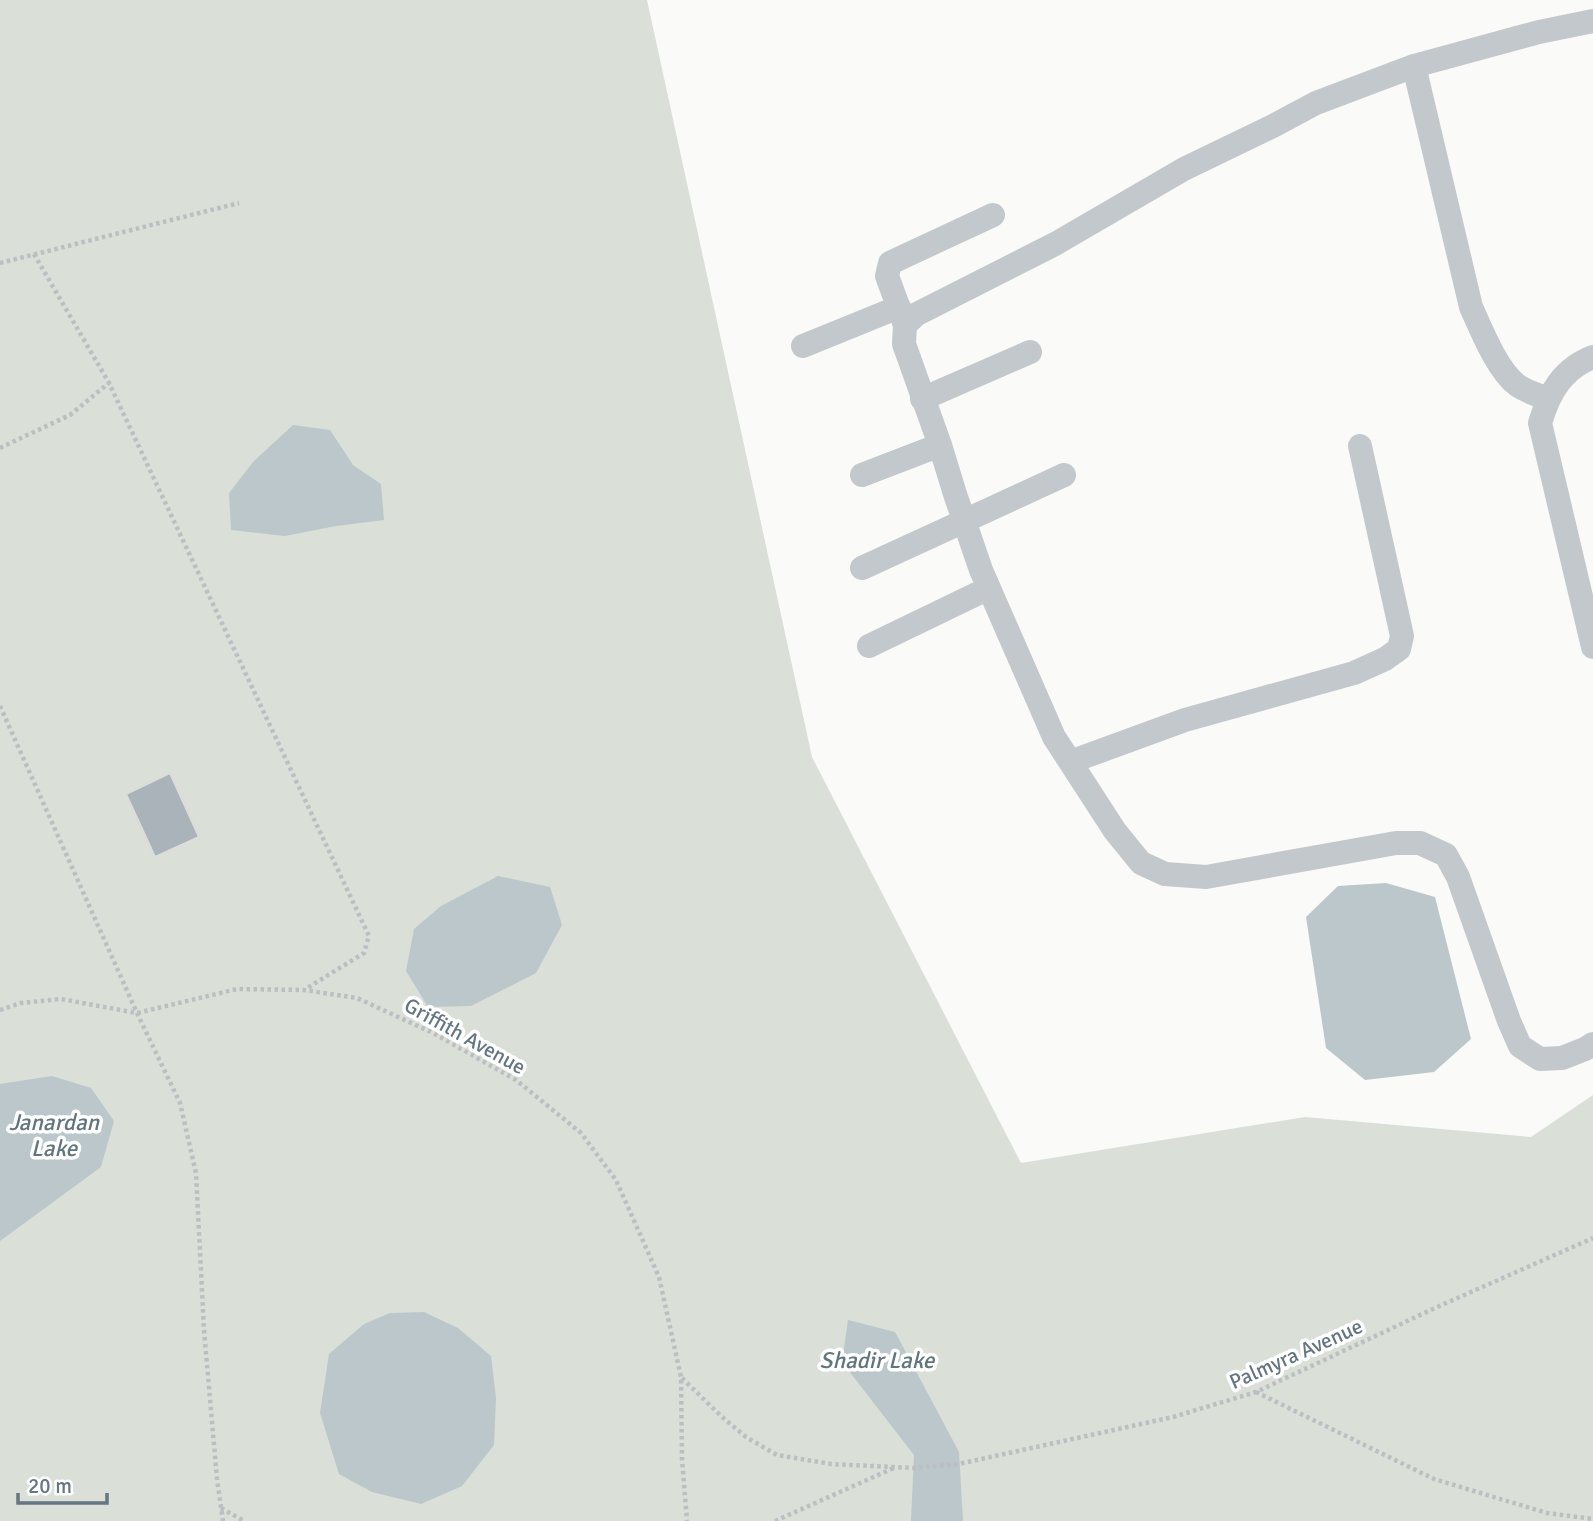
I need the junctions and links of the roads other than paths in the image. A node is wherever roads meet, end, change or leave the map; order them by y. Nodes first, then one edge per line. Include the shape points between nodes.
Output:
1 (1593, 21) edge
2 (1415, 66) junction
3 (993, 215) dead end
4 (902, 316) junction
5 (803, 346) dead end
6 (1030, 352) dead end
7 (1593, 357) edge
8 (922, 399) junction
9 (1548, 399) junction
10 (940, 445) junction
11 (1360, 446) dead end
12 (862, 475) dead end
13 (1064, 475) dead end
14 (964, 520) junction
15 (862, 568) dead end
16 (989, 588) junction
17 (869, 646) dead end
18 (1593, 648) edge
19 (1070, 762) junction
20 (1593, 1044) edge

1 - 2 street
2 - 4 street via 1316,103 1184,169 1055,244 917,314
2 - 9 street via 1471,307 1502,368 1517,385
3 - 4 street via 890,263 887,276
4 - 5 street
4 - 8 street via 904,344
6 - 8 street
7 - 9 street via 1563,376
8 - 10 street
9 - 18 street via 1540,424
10 - 12 street
10 - 14 street
11 - 19 street via 1402,636 1399,649 1354,673 1185,720
13 - 14 street
14 - 15 street
14 - 16 street
16 - 17 street
16 - 19 street via 1054,737
19 - 20 street via 1141,863 1165,874 1206,877 1396,843 1420,843 1446,855 1520,1046 1540,1059 1562,1058

